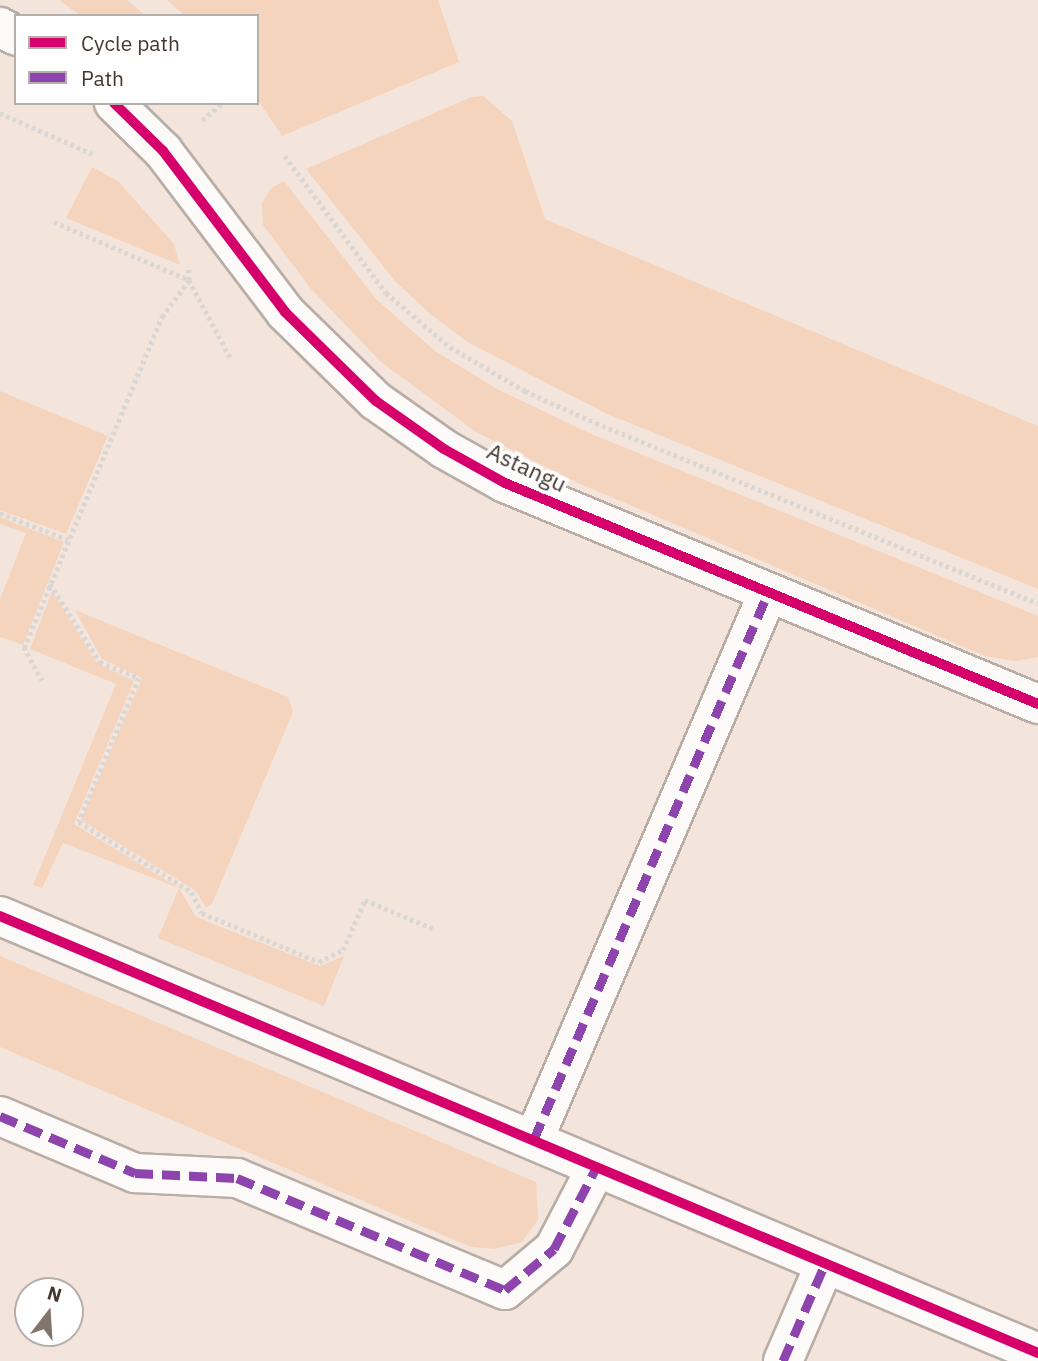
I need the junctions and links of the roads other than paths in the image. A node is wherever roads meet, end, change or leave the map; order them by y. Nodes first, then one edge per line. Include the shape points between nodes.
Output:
1 (116, 105) edge
2 (768, 593) junction
3 (1038, 704) edge
4 (0, 916) edge
5 (0, 1116) edge
6 (534, 1139) junction
7 (596, 1168) junction
8 (825, 1264) junction
9 (1038, 1353) edge
10 (783, 1361) edge

1 - 2 street, Astangu via 163,151 285,312 376,401 444,449 505,483
2 - 3 street, Astangu
2 - 6 street
4 - 6 street
5 - 7 street via 135,1173 237,1178 505,1290 554,1249
6 - 7 street
7 - 8 street
8 - 9 street
8 - 10 street

